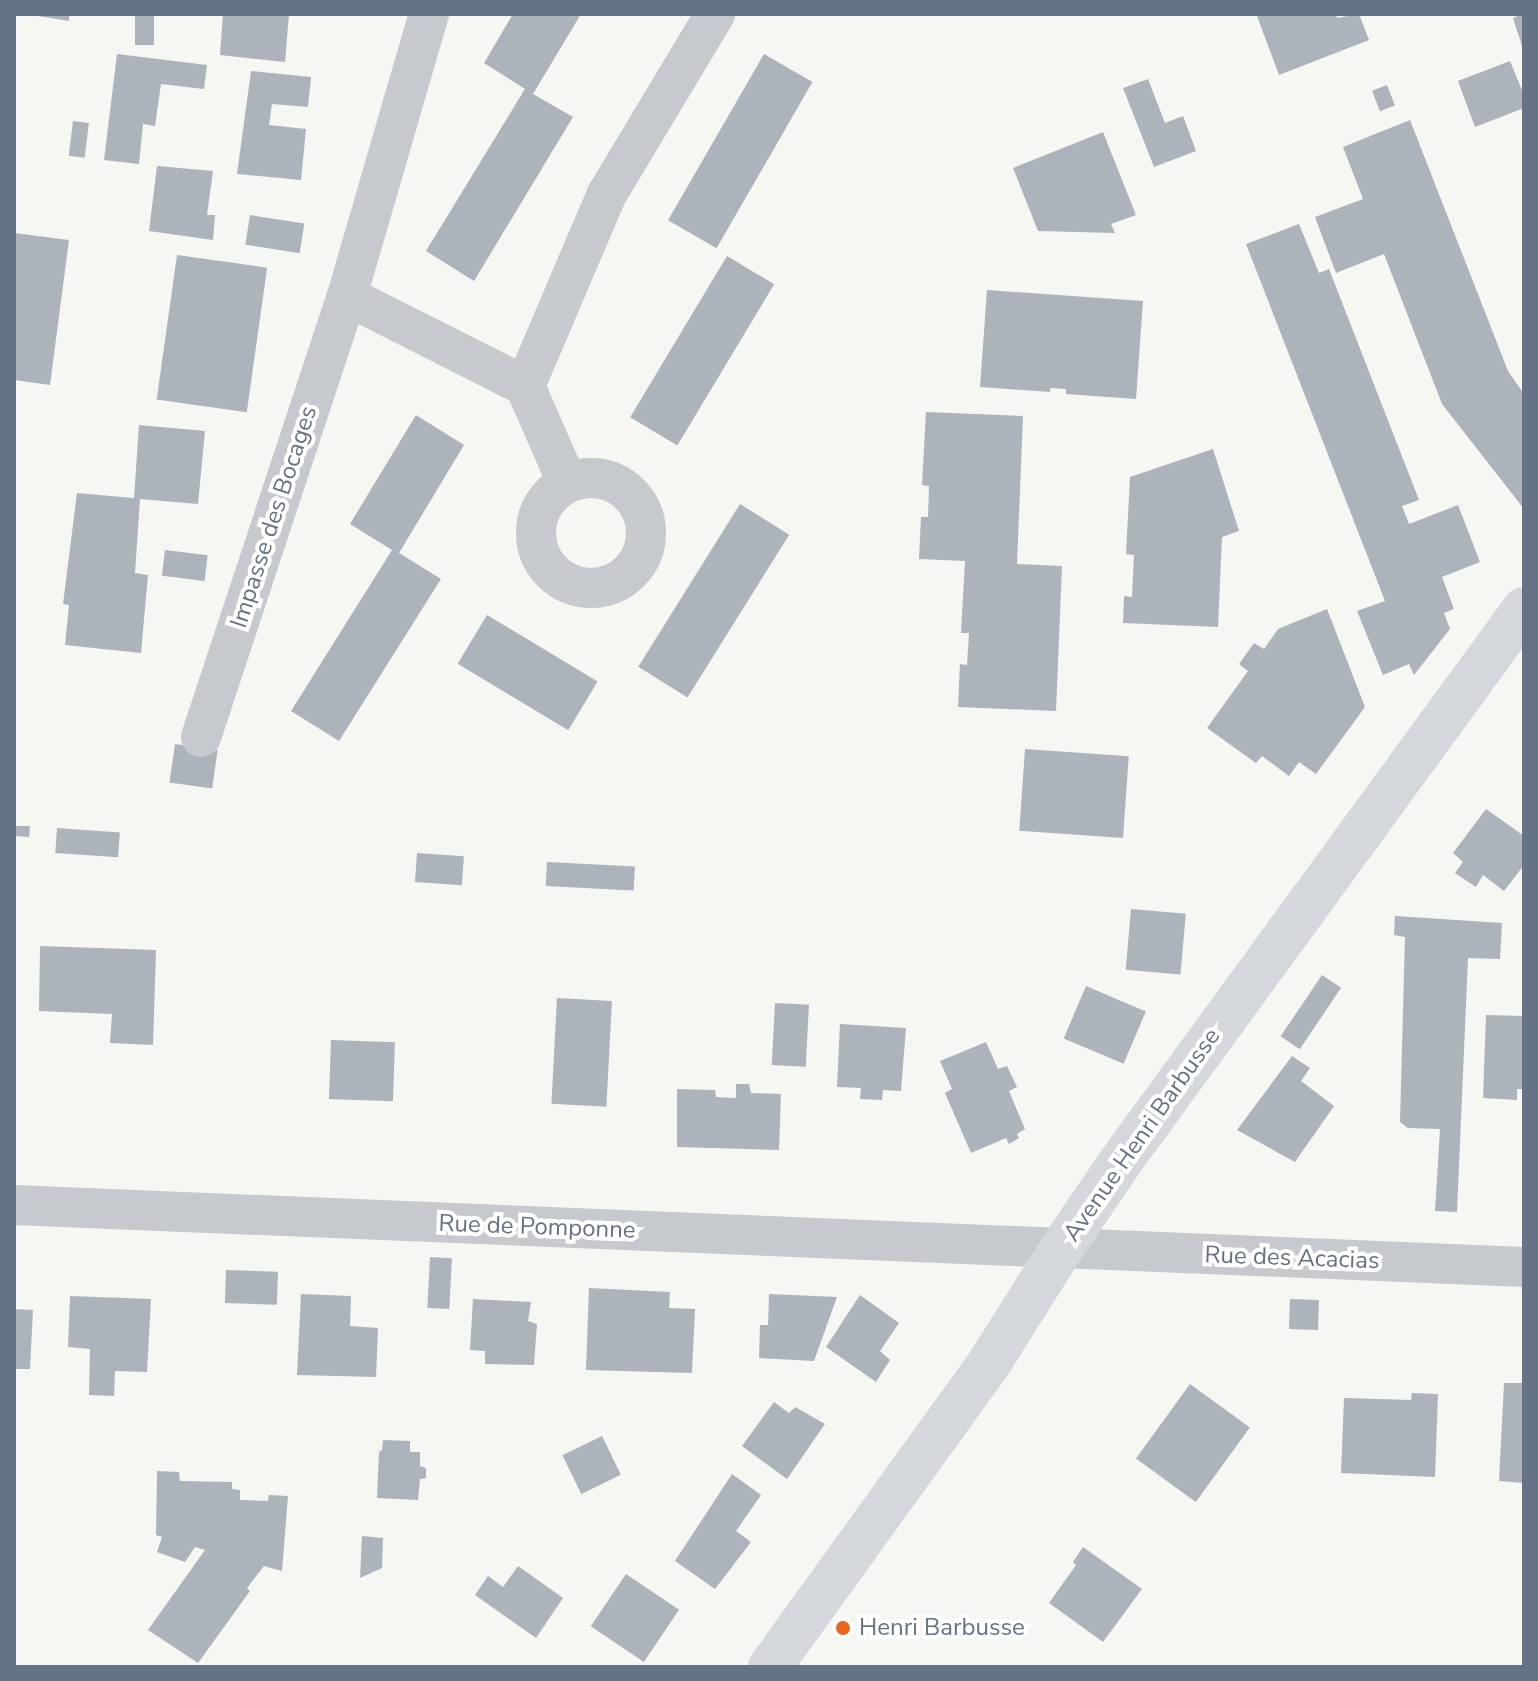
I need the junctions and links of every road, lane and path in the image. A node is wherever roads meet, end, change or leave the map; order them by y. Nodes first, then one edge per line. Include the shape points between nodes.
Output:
1 (429, 14) edge
2 (715, 14) edge
3 (347, 296) junction
4 (525, 386) junction
5 (567, 482) dead end
6 (1524, 609) edge
7 (201, 737) dead end
8 (14, 1205) edge
9 (1061, 1249) junction
10 (1524, 1267) edge
11 (770, 1667) edge

1 - 3 street, Impasse des Bocages
2 - 4 street via 607,194
3 - 4 street
3 - 7 street, Impasse des Bocages
4 - 5 street
6 - 9 main road, Avenue Henri Barbusse
8 - 9 street, Rue de Pomponne
9 - 10 street, Rue des Acacias
9 - 11 main road, Avenue Henri Barbusse via 988,1365

